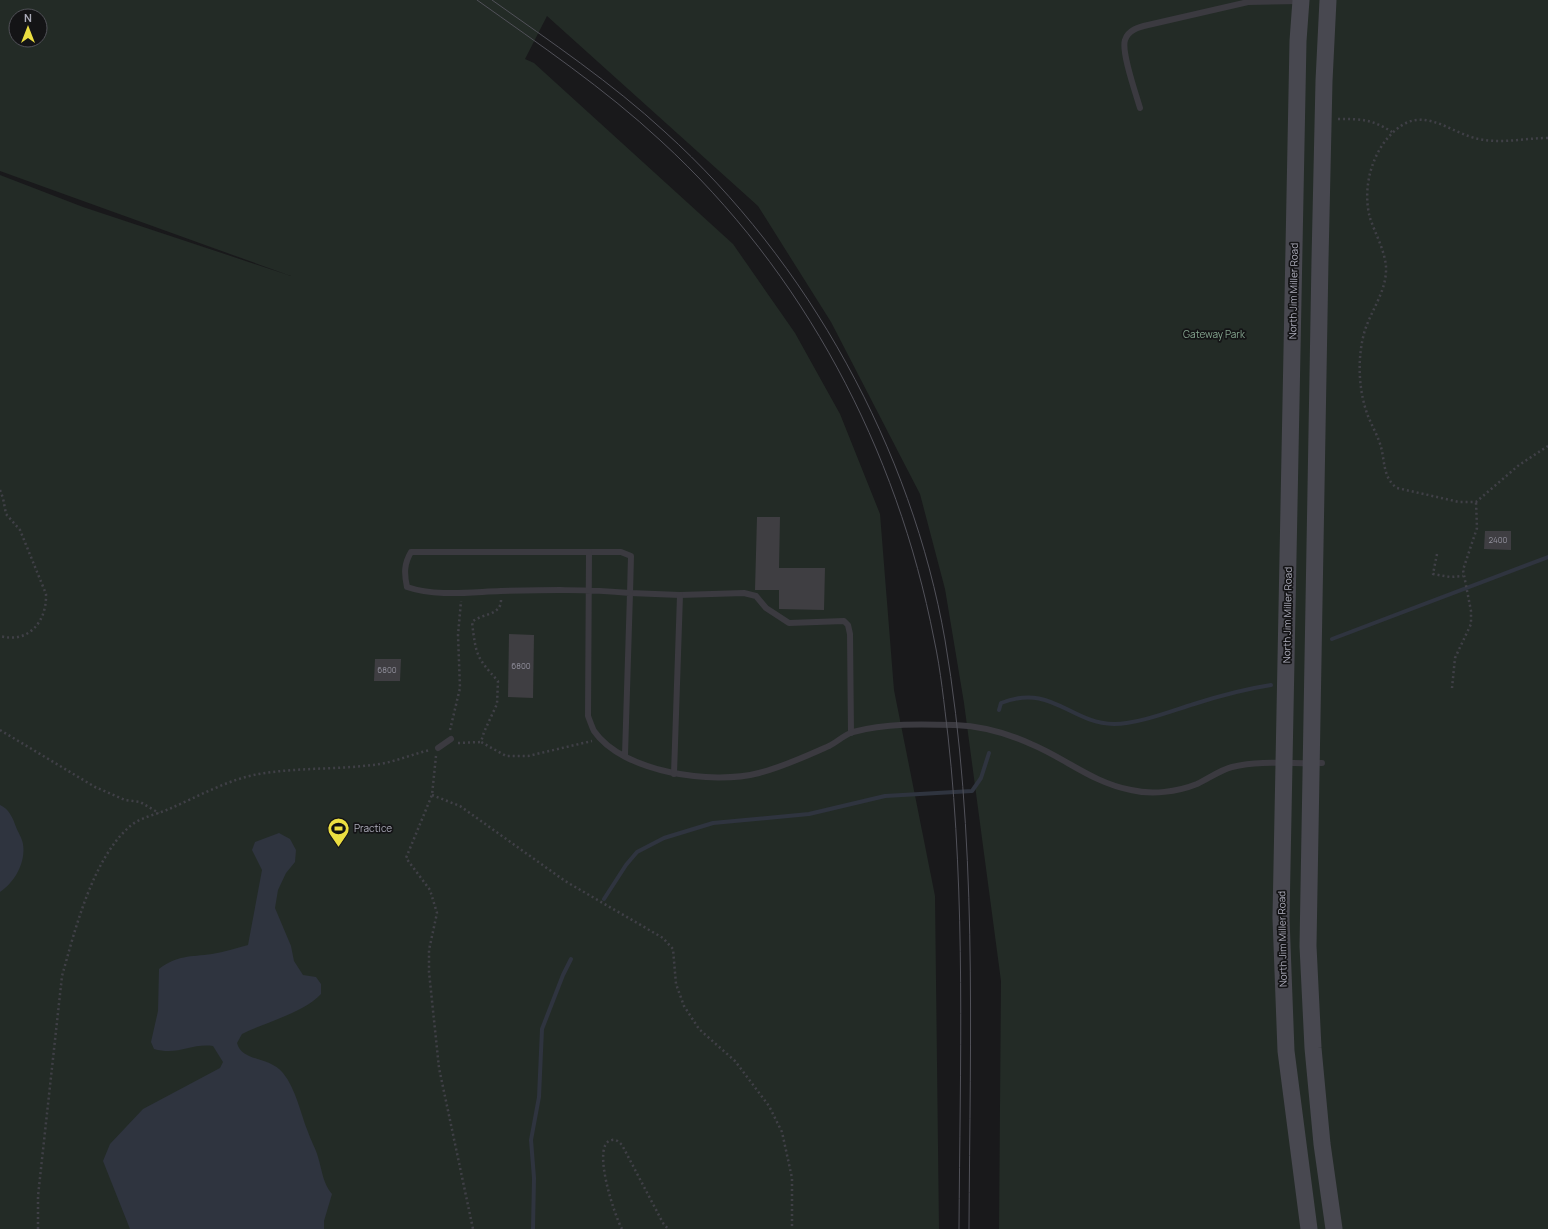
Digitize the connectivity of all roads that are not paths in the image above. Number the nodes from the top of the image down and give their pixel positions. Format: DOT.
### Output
graph roads {
  1 [pos="1301,0"];
  2 [pos="1328,0"];
  3 [pos="1140,108"];
  4 [pos="1293,259"];
  5 [pos="1320,260"];
  6 [pos="589,552"];
  7 [pos="589,589"];
  8 [pos="630,593"];
  9 [pos="680,595"];
  10 [pos="851,733"];
  11 [pos="451,739"];
  12 [pos="438,748"];
  13 [pos="624,755"];
  14 [pos="1284,763"];
  15 [pos="1317,763"];
  16 [pos="674,774"];
  17 [pos="1309,1229"];
  18 [pos="1334,1229"];
  1 -- 3 [label="lane"];
  1 -- 4 [label="main road, North Jim Miller Road"];
  2 -- 5 [label="main road"];
  4 -- 5 [label="main road"];
  4 -- 14 [label="main road, North Jim Miller Road"];
  5 -- 15 [label="main road"];
  6 -- 7 [label="lane"];
  6 -- 7 [label="lane"];
  6 -- 8 [label="lane"];
  7 -- 8 [label="lane"];
  7 -- 13 [label="lane"];
  8 -- 9 [label="lane"];
  8 -- 13 [label="lane"];
  9 -- 10 [label="lane"];
  9 -- 16 [label="lane"];
  10 -- 14 [label="lane"];
  10 -- 16 [label="lane"];
  11 -- 12 [label="lane"];
  13 -- 16 [label="lane"];
  14 -- 15 [label="lane"];
  14 -- 17 [label="main road, North Jim Miller Road"];
  15 -- 18 [label="main road"];
}
